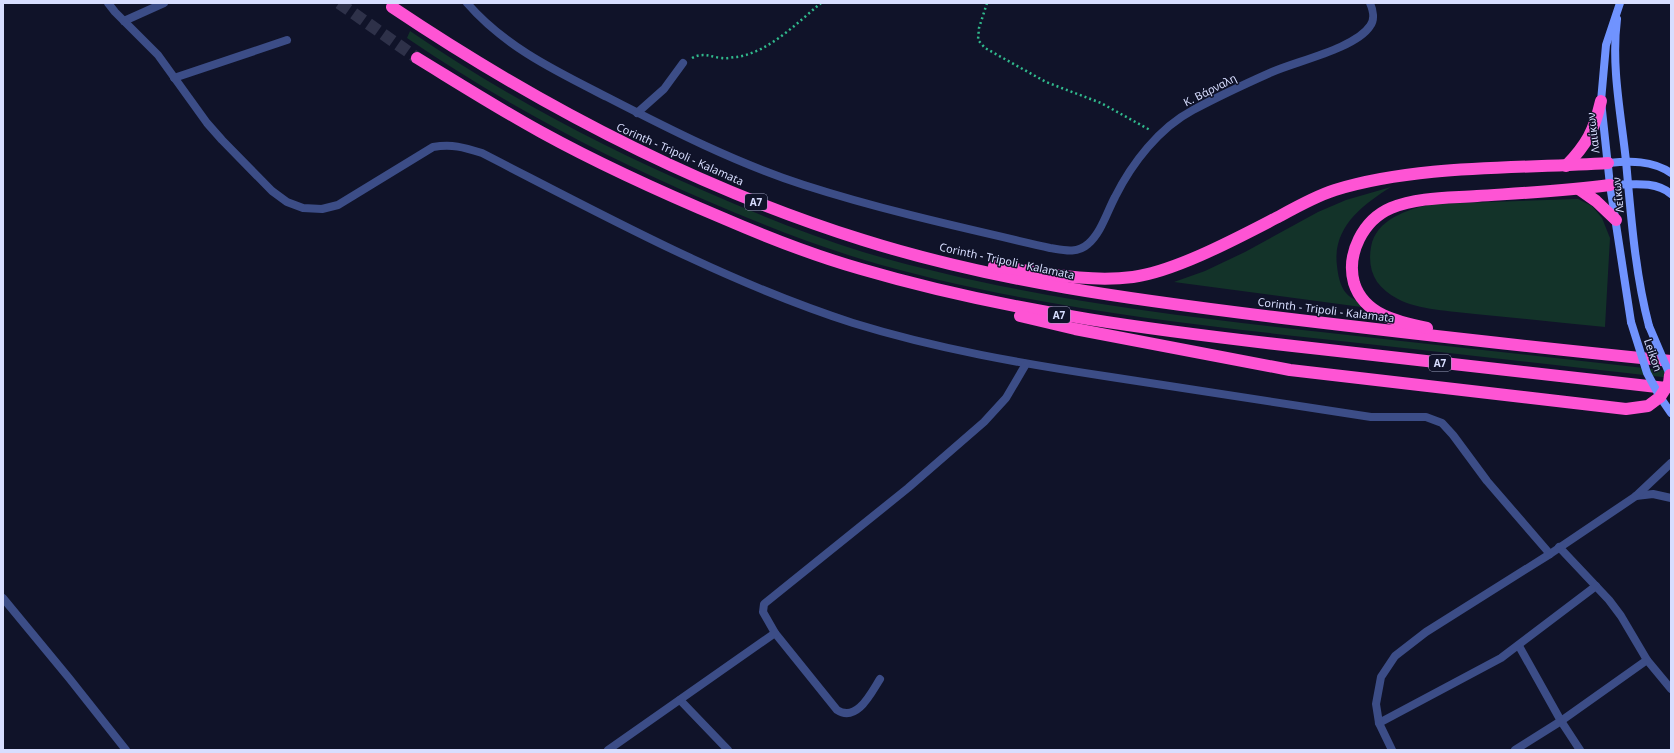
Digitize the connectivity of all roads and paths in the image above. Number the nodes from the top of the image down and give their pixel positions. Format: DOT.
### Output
graph roads {
  1 [pos="108,3"];
  2 [pos="164,3"];
  3 [pos="467,3"];
  4 [pos="821,3"];
  5 [pos="987,3"];
  6 [pos="1370,3"];
  7 [pos="392,6"];
  8 [pos="1619,6"];
  9 [pos="124,21"];
  10 [pos="287,40"];
  11 [pos="418,58"];
  12 [pos="683,63"];
  13 [pos="174,78"];
  14 [pos="1601,101"];
  15 [pos="637,113"];
  16 [pos="1159,135"];
  17 [pos="1626,162"];
  18 [pos="1608,163"];
  19 [pos="1566,166"];
  20 [pos="1671,173"];
  21 [pos="1610,185"];
  22 [pos="1627,185"];
  23 [pos="1579,189"];
  24 [pos="1671,194"];
  25 [pos="1616,220"];
  26 [pos="917,256"];
  27 [pos="912,283"];
  28 [pos="1631,322"];
  29 [pos="1502,344"];
  30 [pos="1671,361"];
  31 [pos="1026,364"];
  32 [pos="1670,376"];
  33 [pos="1671,388"];
  34 [pos="1660,397"];
  35 [pos="1671,413"];
  36 [pos="1671,463"];
  37 [pos="1636,496"];
  38 [pos="1671,498"];
  39 [pos="1559,548"];
  40 [pos="1550,554"];
  41 [pos="1596,586"];
  42 [pos="3,598"];
  43 [pos="775,633"];
  44 [pos="1519,646"];
  45 [pos="1647,660"];
  46 [pos="880,680"];
  47 [pos="1671,689"];
  48 [pos="680,700"];
  49 [pos="1561,721"];
  50 [pos="1379,723"];
  51 [pos="126,750"];
  52 [pos="608,750"];
  53 [pos="728,750"];
  54 [pos="1392,750"];
  55 [pos="1514,750"];
  56 [pos="1580,750"];
  1 -- 9 [label="street"];
  2 -- 9 [label="street"];
  3 -- 15 [label="street"];
  4 -- 12 [label="path"];
  5 -- 16 [label="path"];
  6 -- 16 [label="street, Κ. Βάρναλη"];
  7 -- 26 [label="highway, Corinth - Tripoli - Kalamata / Α7"];
  8 -- 14 [label="street, Λεΐκων"];
  8 -- 17 [label="street, Λεΐκων"];
  9 -- 13 [label="street"];
  10 -- 13 [label="street"];
  11 -- 27 [label="highway, Α7"];
  12 -- 15 [label="street"];
  13 -- 31 [label="street"];
  14 -- 18 [label="street, Λαιίκων"];
  14 -- 19 [label="highway"];
  15 -- 16 [label="street, Κ. Βάρναλη"];
  17 -- 18 [label="street"];
  17 -- 20 [label="street"];
  17 -- 22 [label="street, Λεΐκων"];
  18 -- 19 [label="highway"];
  18 -- 21 [label="street, Λεΐκων"];
  19 -- 26 [label="highway"];
  21 -- 22 [label="street"];
  21 -- 23 [label="highway"];
  21 -- 25 [label="street, Λεΐκων"];
  22 -- 24 [label="street"];
  22 -- 32 [label="street, Λεΐκων, bridge"];
  23 -- 25 [label="highway"];
  23 -- 29 [label="highway"];
  25 -- 28 [label="street, Λεΐκων"];
  26 -- 29 [label="highway, Corinth - Tripoli - Kalamata / Α7"];
  27 -- 33 [label="highway, Α7"];
  27 -- 34 [label="highway"];
  28 -- 34 [label="street, Leikon, bridge"];
  29 -- 30 [label="highway, Corinth - Tripoli - Kalamata / Α7"];
  31 -- 40 [label="street"];
  31 -- 43 [label="street"];
  32 -- 34 [label="highway, bridge"];
  34 -- 35 [label="street, Leikon"];
  36 -- 37 [label="street"];
  37 -- 38 [label="street"];
  37 -- 39 [label="street"];
  39 -- 40 [label="street"];
  39 -- 41 [label="street"];
  40 -- 50 [label="street"];
  41 -- 44 [label="street"];
  41 -- 45 [label="street"];
  42 -- 51 [label="street"];
  43 -- 46 [label="street"];
  43 -- 48 [label="street"];
  44 -- 49 [label="street"];
  44 -- 50 [label="street"];
  45 -- 47 [label="street"];
  45 -- 49 [label="street"];
  48 -- 52 [label="street"];
  48 -- 53 [label="street"];
  49 -- 55 [label="street"];
  49 -- 56 [label="street"];
  50 -- 54 [label="street"];
}
